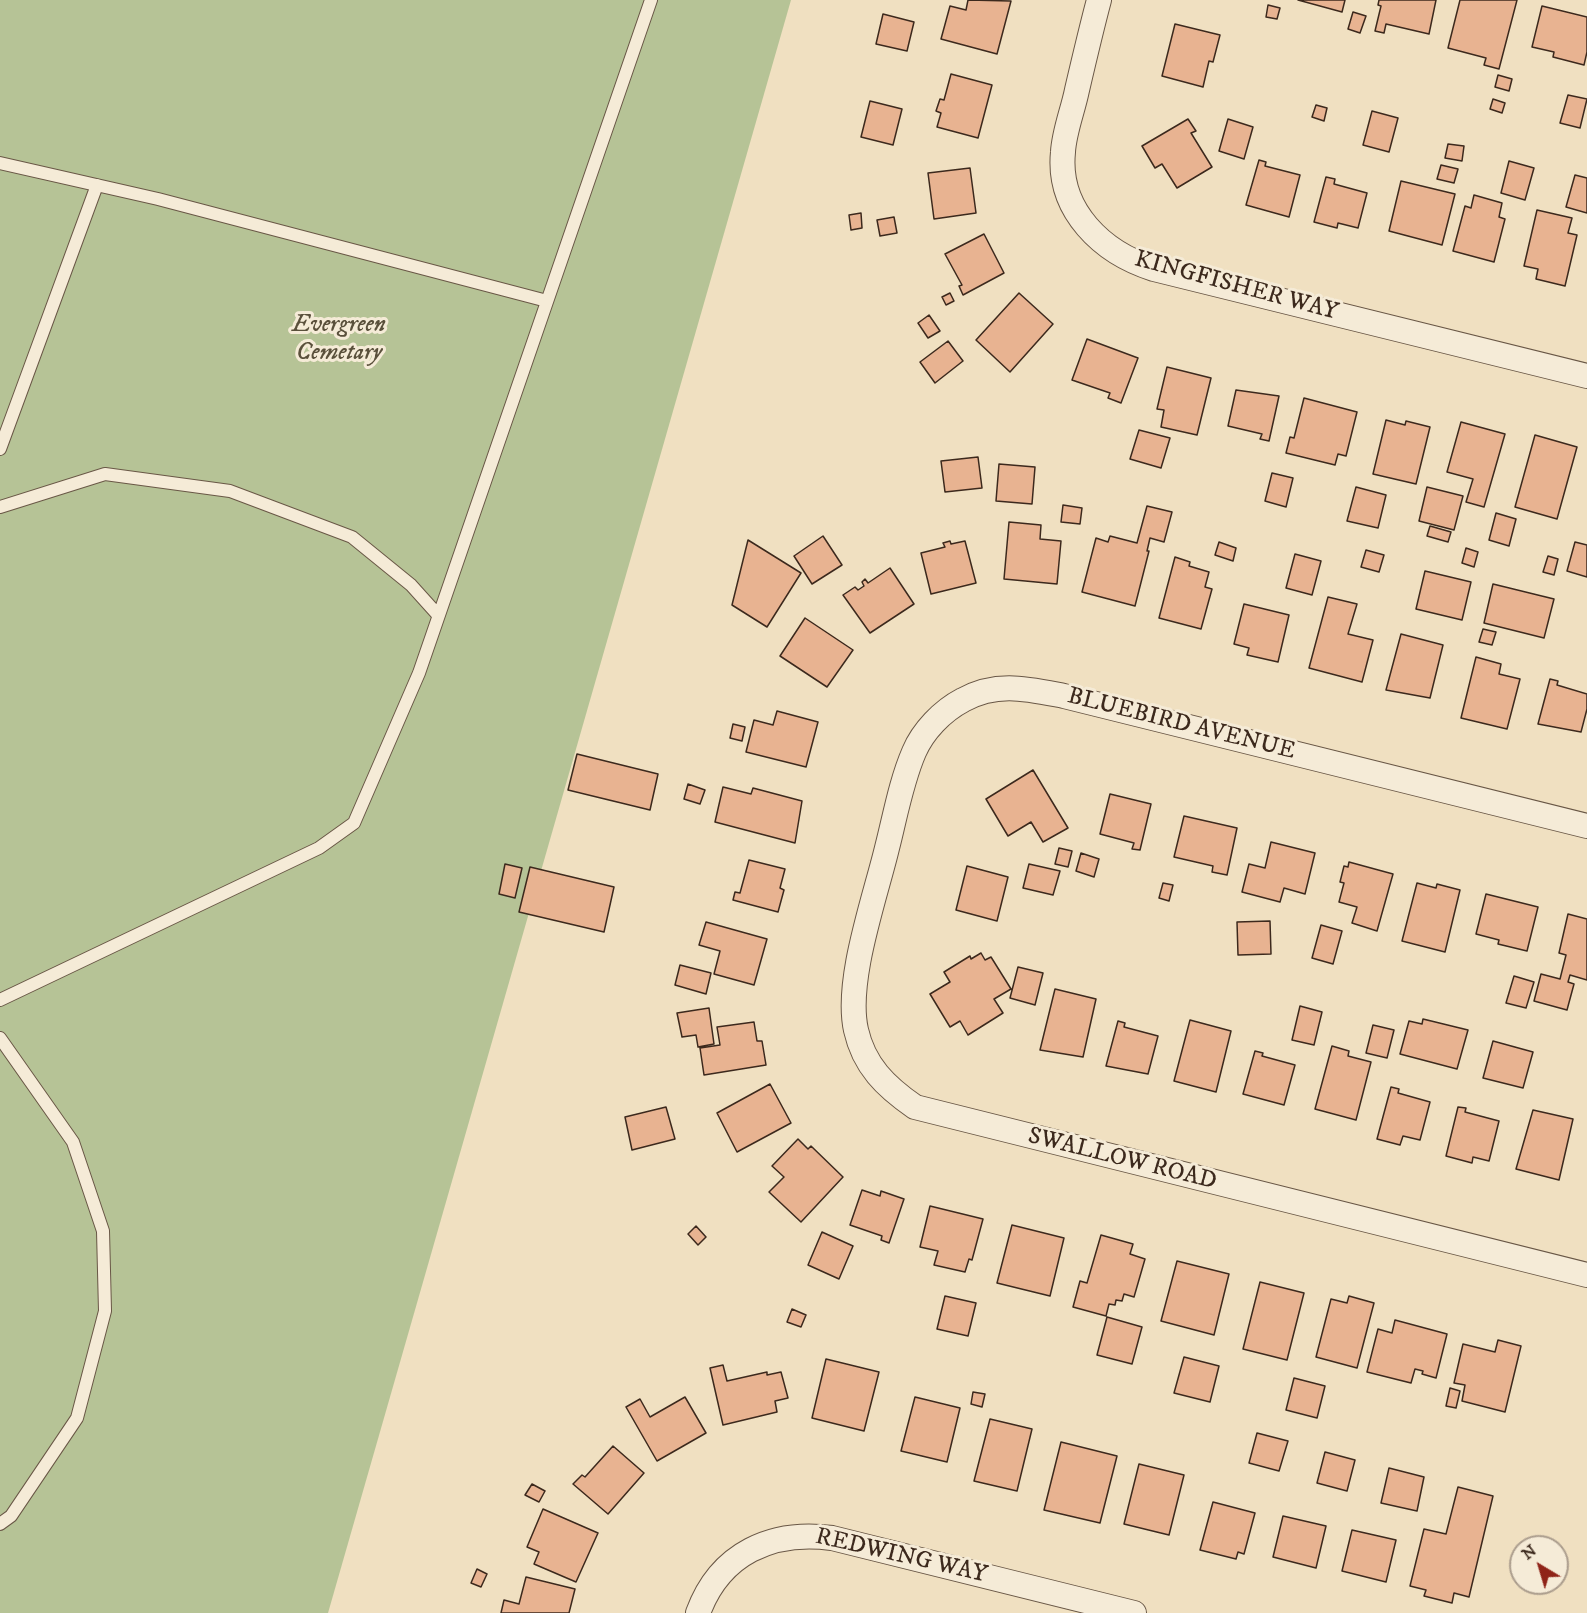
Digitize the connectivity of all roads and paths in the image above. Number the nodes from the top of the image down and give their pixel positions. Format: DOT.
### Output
graph roads {
  1 [pos="651,0"];
  2 [pos="1098,2"];
  3 [pos="0,163"];
  4 [pos="98,185"];
  5 [pos="547,301"];
  6 [pos="1587,376"];
  7 [pos="0,449"];
  8 [pos="0,507"];
  9 [pos="438,615"];
  10 [pos="1587,826"];
  11 [pos="882,868"];
  12 [pos="0,1000"];
  13 [pos="0,1038"];
  14 [pos="1587,1275"];
  15 [pos="0,1524"];
  16 [pos="698,1613"];
  17 [pos="1134,1613"];
  1 -- 5 [label="lane"];
  2 -- 6 [label="street, KINGFISHER WAY"];
  3 -- 4 [label="lane"];
  4 -- 5 [label="lane"];
  4 -- 7 [label="lane"];
  5 -- 9 [label="lane"];
  8 -- 9 [label="lane"];
  9 -- 12 [label="lane"];
  10 -- 11 [label="street, BLUEBIRD AVENUE"];
  11 -- 14 [label="street, SWALLOW ROAD"];
  13 -- 15 [label="lane"];
  16 -- 17 [label="street, REDWING WAY"];
}
